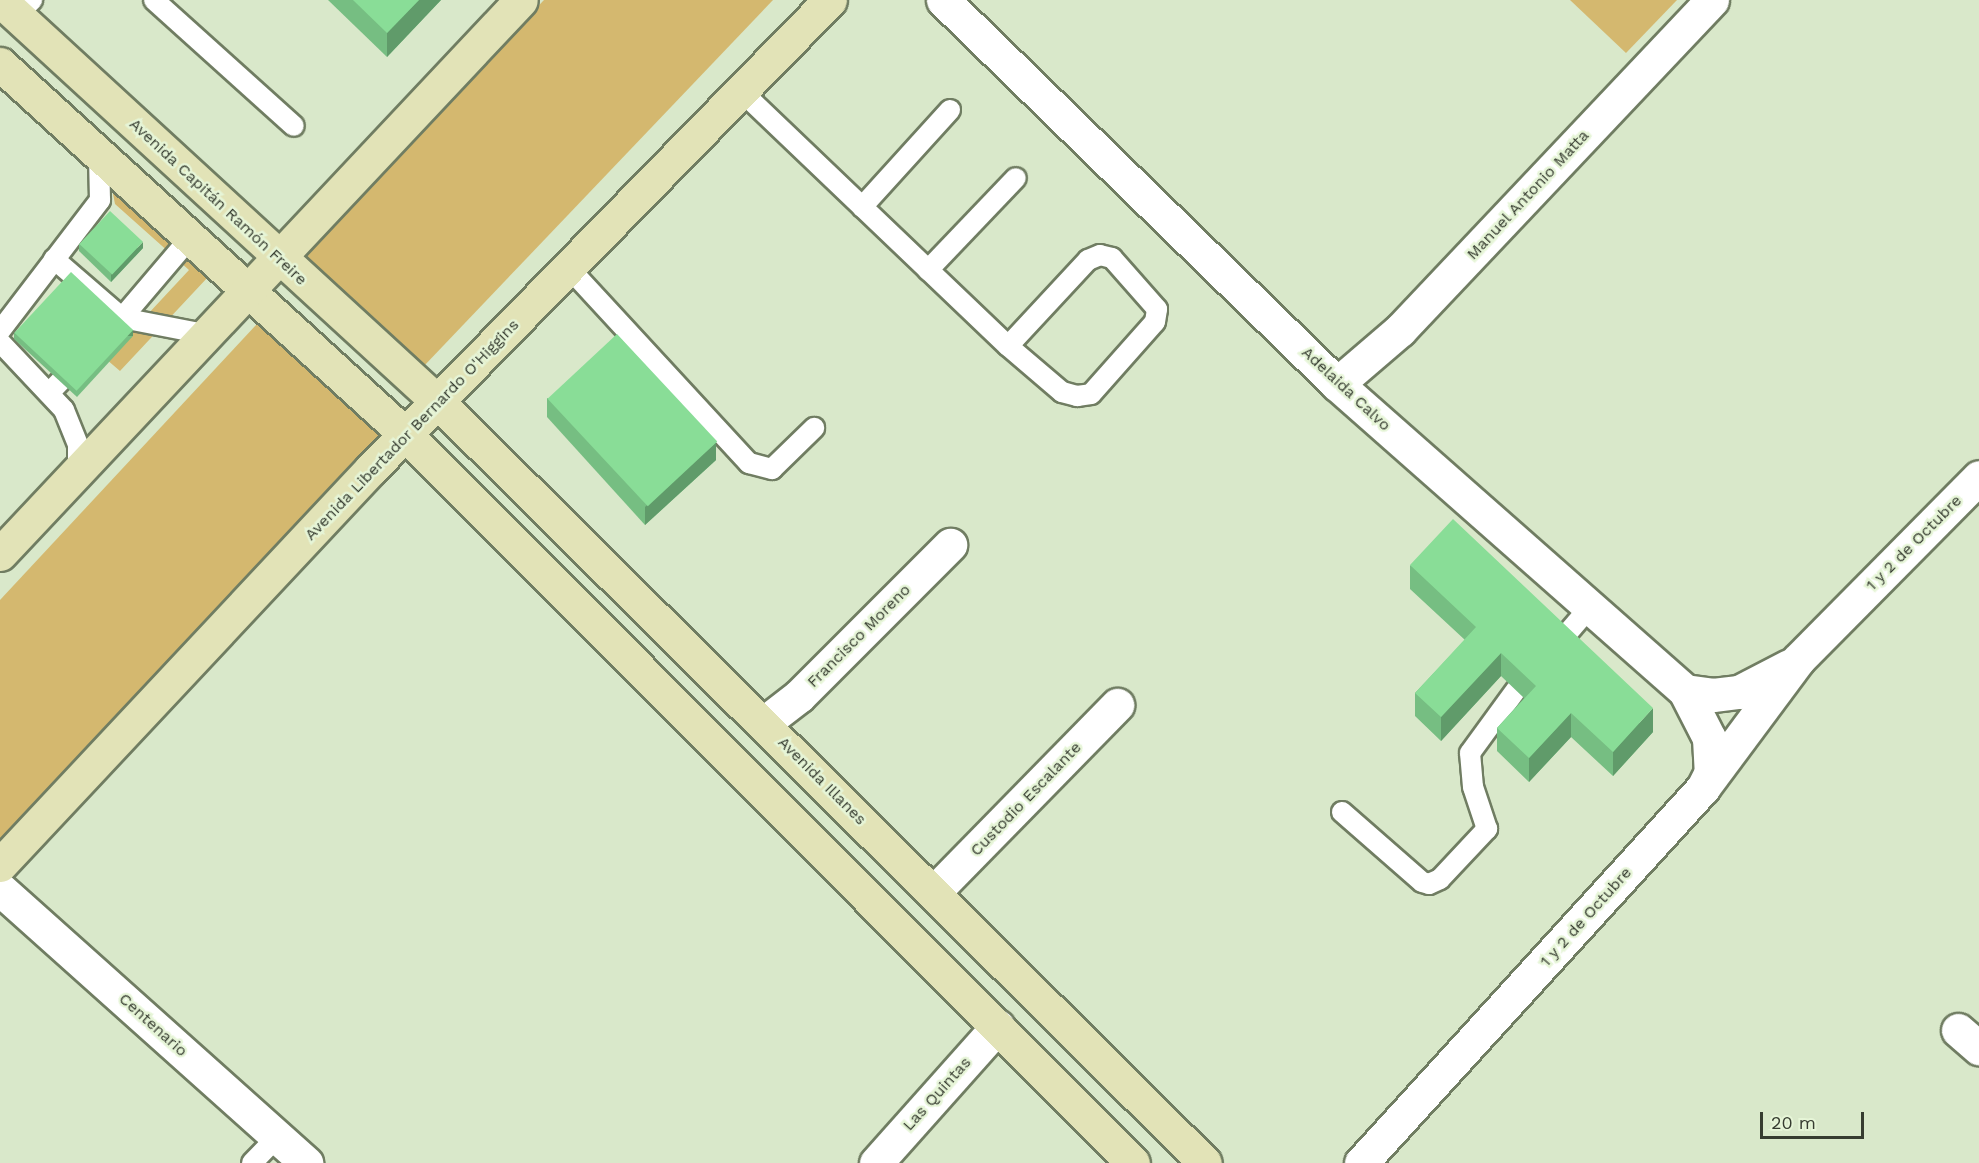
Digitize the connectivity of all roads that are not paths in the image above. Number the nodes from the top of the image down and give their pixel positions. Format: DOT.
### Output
graph roads {
  1 [pos="154,0"];
  2 [pos="521,0"];
  3 [pos="830,0"];
  4 [pos="943,0"];
  5 [pos="1712,0"];
  6 [pos="16,5"];
  7 [pos="0,64"];
  8 [pos="740,90"];
  9 [pos="950,110"];
  10 [pos="294,126"];
  11 [pos="99,156"];
  12 [pos="1016,178"];
  13 [pos="862,207"];
  14 [pos="190,238"];
  15 [pos="276,257"];
  16 [pos="54,259"];
  17 [pos="568,267"];
  18 [pos="928,270"];
  19 [pos="246,290"];
  20 [pos="122,318"];
  21 [pos="0,331"];
  22 [pos="204,334"];
  23 [pos="0,342"];
  24 [pos="1008,346"];
  25 [pos="1337,384"];
  26 [pos="50,392"];
  27 [pos="438,402"];
  28 [pos="814,428"];
  29 [pos="405,434"];
  30 [pos="78,470"];
  31 [pos="1979,477"];
  32 [pos="950,545"];
  33 [pos="0,554"];
  34 [pos="1590,606"];
  35 [pos="1559,643"];
  36 [pos="1798,660"];
  37 [pos="1516,690"];
  38 [pos="1685,690"];
  39 [pos="1117,705"];
  40 [pos="764,723"];
  41 [pos="1703,788"];
  42 [pos="1342,812"];
  43 [pos="0,865"];
  44 [pos="0,889"];
  45 [pos="934,892"];
  46 [pos="998,1026"];
  47 [pos="277,1137"];
  48 [pos="252,1163"];
  49 [pos="306,1163"];
  50 [pos="876,1163"];
  51 [pos="1133,1163"];
  52 [pos="1205,1163"];
  53 [pos="1361,1163"];
  1 -- 10 [label="lane"];
  2 -- 15 [label="main road"];
  3 -- 8 [label="main road, Avenida Libertador Bernardo O'Higgins"];
  4 -- 25 [label="street, Adelaida Calvo"];
  5 -- 25 [label="street, Manuel Antonio Matta"];
  6 -- 15 [label="main road, Avenida Capitán Ramón Freire"];
  7 -- 11 [label="main road"];
  8 -- 13 [label="lane"];
  8 -- 17 [label="main road, Avenida Libertador Bernardo O'Higgins"];
  9 -- 13 [label="lane"];
  11 -- 14 [label="main road"];
  11 -- 16 [label="lane"];
  12 -- 18 [label="lane"];
  13 -- 18 [label="lane"];
  14 -- 19 [label="main road"];
  14 -- 20 [label="lane"];
  15 -- 19 [label="main road"];
  15 -- 27 [label="main road, Avenida Capitán Ramón Freire"];
  16 -- 20 [label="lane"];
  16 -- 21 [label="lane"];
  17 -- 27 [label="main road, Avenida Libertador Bernardo O'Higgins"];
  17 -- 28 [label="lane"];
  18 -- 24 [label="lane"];
  19 -- 22 [label="main road"];
  19 -- 29 [label="main road"];
  20 -- 22 [label="lane"];
  20 -- 26 [label="lane"];
  22 -- 30 [label="main road"];
  23 -- 26 [label="lane"];
  24 -- 24 [label="lane"];
  25 -- 34 [label="street, Adelaida Calvo"];
  26 -- 30 [label="lane"];
  27 -- 29 [label="main road, Avenida Libertador Bernardo O'Higgins"];
  27 -- 40 [label="main road, Avenida Illanes"];
  29 -- 43 [label="main road, Avenida Libertador Bernardo O'Higgins"];
  29 -- 46 [label="main road"];
  30 -- 33 [label="main road"];
  31 -- 36 [label="street, 1 y 2 de Octubre"];
  32 -- 40 [label="street, Francisco Moreno"];
  34 -- 35 [label="lane"];
  34 -- 38 [label="street, Adelaida Calvo"];
  36 -- 38 [label="street, 1 y 2 de Octubre"];
  36 -- 41 [label="street, 1 y 2 de Octubre"];
  37 -- 42 [label="lane"];
  38 -- 41 [label="street, Adelaida Calvo"];
  39 -- 45 [label="street, Custodio Escalante"];
  40 -- 45 [label="main road, Avenida Illanes"];
  41 -- 53 [label="street, 1 y 2 de Octubre"];
  44 -- 47 [label="street, Centenario"];
  45 -- 52 [label="main road, Avenida Illanes"];
  46 -- 50 [label="street, Las Quintas"];
  46 -- 51 [label="main road"];
  47 -- 48 [label="lane"];
  47 -- 49 [label="street, Centenario"];
}
